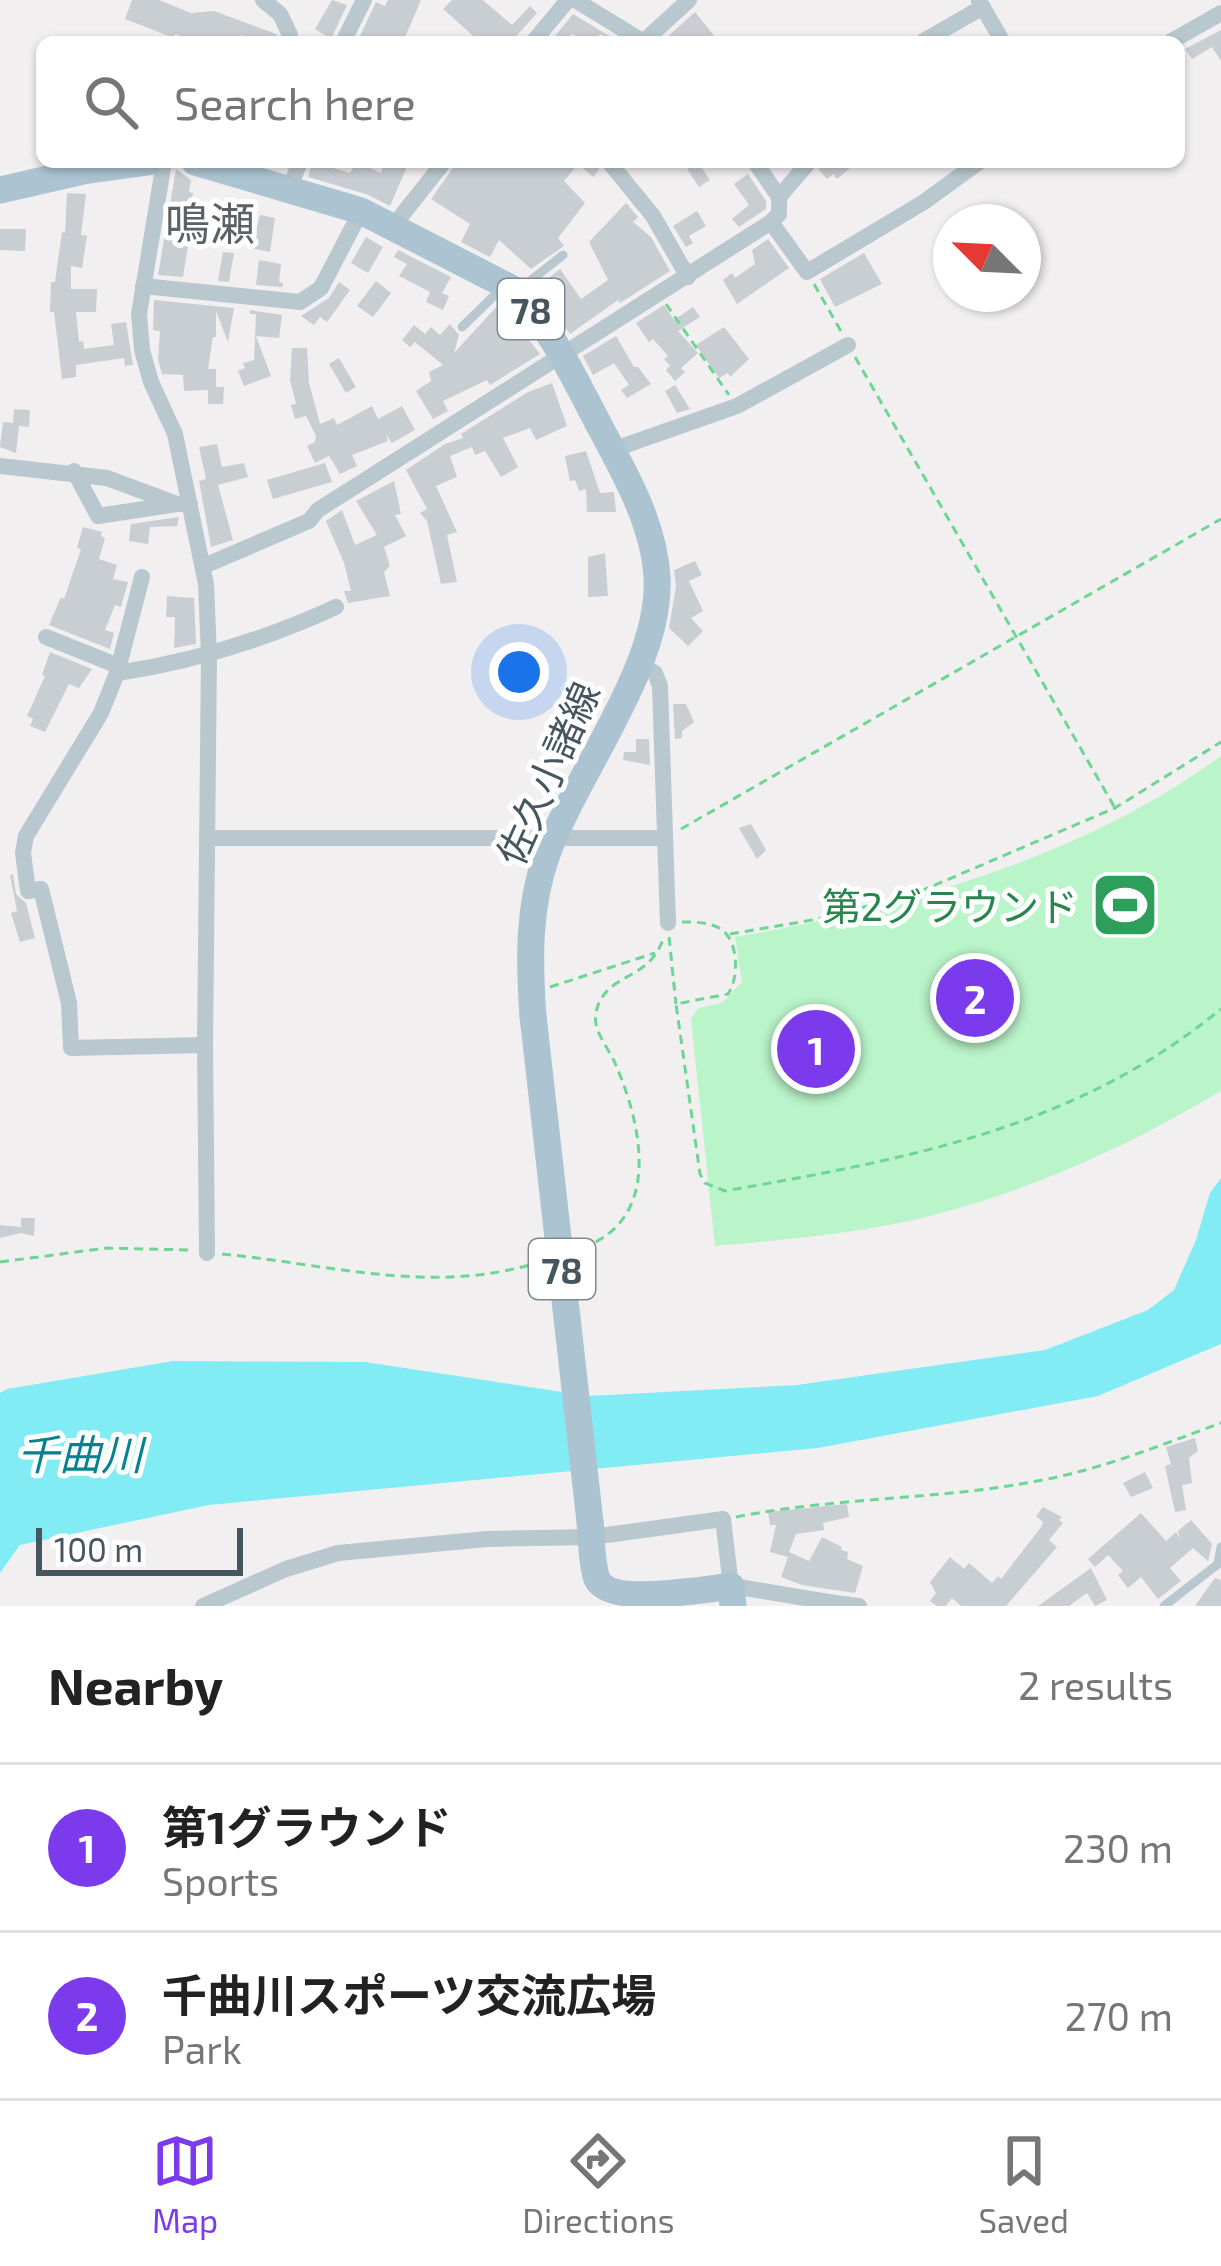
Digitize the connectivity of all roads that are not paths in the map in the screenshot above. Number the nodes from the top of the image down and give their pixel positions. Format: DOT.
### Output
graph roads {
  1 [pos="263,0"];
  2 [pos="364,0"];
  3 [pos="689,0"];
  4 [pos="563,2"];
  5 [pos="981,4"];
  6 [pos="1221,13"];
  7 [pos="292,36"];
  8 [pos="346,36"];
  9 [pos="538,36"];
  10 [pos="631,36"];
  11 [pos="650,36"];
  12 [pos="931,36"];
  13 [pos="1000,36"];
  14 [pos="1181,36"];
  15 [pos="105,168"];
  16 [pos="163,168"];
  17 [pos="244,168"];
  18 [pos="439,168"];
  19 [pos="614,168"];
  20 [pos="759,168"];
  21 [pos="804,168"];
  22 [pos="971,168"];
  23 [pos="295,175"];
  24 [pos="0,190"];
  25 [pos="779,197"];
  26 [pos="361,211"];
  27 [pos="771,222"];
  28 [pos="394,225"];
  29 [pos="563,255"];
  30 [pos="688,277"];
  31 [pos="143,286"];
  32 [pos="511,288"];
  33 [pos="463,327"];
  34 [pos="848,345"];
  35 [pos="563,358"];
  36 [pos="612,450"];
  37 [pos="0,466"];
  38 [pos="74,472"];
  39 [pos="183,504"];
  40 [pos="204,566"];
  41 [pos="142,577"];
  42 [pos="336,608"];
  43 [pos="46,638"];
  44 [pos="209,655"];
  45 [pos="639,664"];
  46 [pos="116,669"];
  47 [pos="207,838"];
  48 [pos="663,838"];
  49 [pos="554,839"];
  50 [pos="668,923"];
  51 [pos="205,1045"];
  52 [pos="207,1253"];
  53 [pos="591,1530"];
  54 [pos="1221,1547"];
  55 [pos="732,1596"];
  56 [pos="203,1606"];
  57 [pos="859,1606"];
  58 [pos="1164,1606"];
  1 -- 7 [label="street"];
  2 -- 8 [label="street"];
  3 -- 11 [label="street"];
  4 -- 9 [label="street"];
  4 -- 10 [label="street"];
  5 -- 12 [label="street"];
  5 -- 13 [label="street"];
  6 -- 14 [label="street"];
  15 -- 24 [label="main road"];
  16 -- 31 [label="street"];
  17 -- 23 [label="main road, 佐久小諸線 / 78"];
  18 -- 28 [label="street"];
  19 -- 30 [label="street"];
  20 -- 25 [label="street"];
  21 -- 25 [label="street"];
  22 -- 27 [label="street"];
  23 -- 26 [label="main road, 佐久小諸線 / 78"];
  25 -- 27 [label="street"];
  26 -- 28 [label="main road, 佐久小諸線 / 78"];
  26 -- 31 [label="street"];
  27 -- 30 [label="street"];
  28 -- 32 [label="main road, 佐久小諸線 / 78"];
  29 -- 32 [label="lane"];
  30 -- 35 [label="street"];
  31 -- 39 [label="street"];
  32 -- 33 [label="lane"];
  32 -- 35 [label="main road, 佐久小諸線 / 78"];
  34 -- 36 [label="street"];
  35 -- 36 [label="main road, 佐久小諸線 / 78"];
  35 -- 40 [label="street"];
  36 -- 45 [label="main road, 佐久小諸線 / 78"];
  37 -- 38 [label="street"];
  38 -- 39 [label="street"];
  38 -- 39 [label="street"];
  39 -- 40 [label="street"];
  40 -- 44 [label="street"];
  41 -- 46 [label="street"];
  42 -- 44 [label="street"];
  43 -- 46 [label="street"];
  44 -- 46 [label="street"];
  44 -- 47 [label="street"];
  45 -- 48 [label="street"];
  45 -- 49 [label="main road, 佐久小諸線 / 78"];
  46 -- 51 [label="street"];
  47 -- 49 [label="street"];
  47 -- 51 [label="street"];
  48 -- 49 [label="street"];
  48 -- 50 [label="street"];
  49 -- 53 [label="main road, 佐久小諸線 / 78, bridge"];
  51 -- 52 [label="street"];
  53 -- 55 [label="main road, 佐久小諸線 / 78"];
  53 -- 55 [label="street"];
  53 -- 56 [label="street"];
  54 -- 58 [label="lane"];
  55 -- 57 [label="street"];
}
